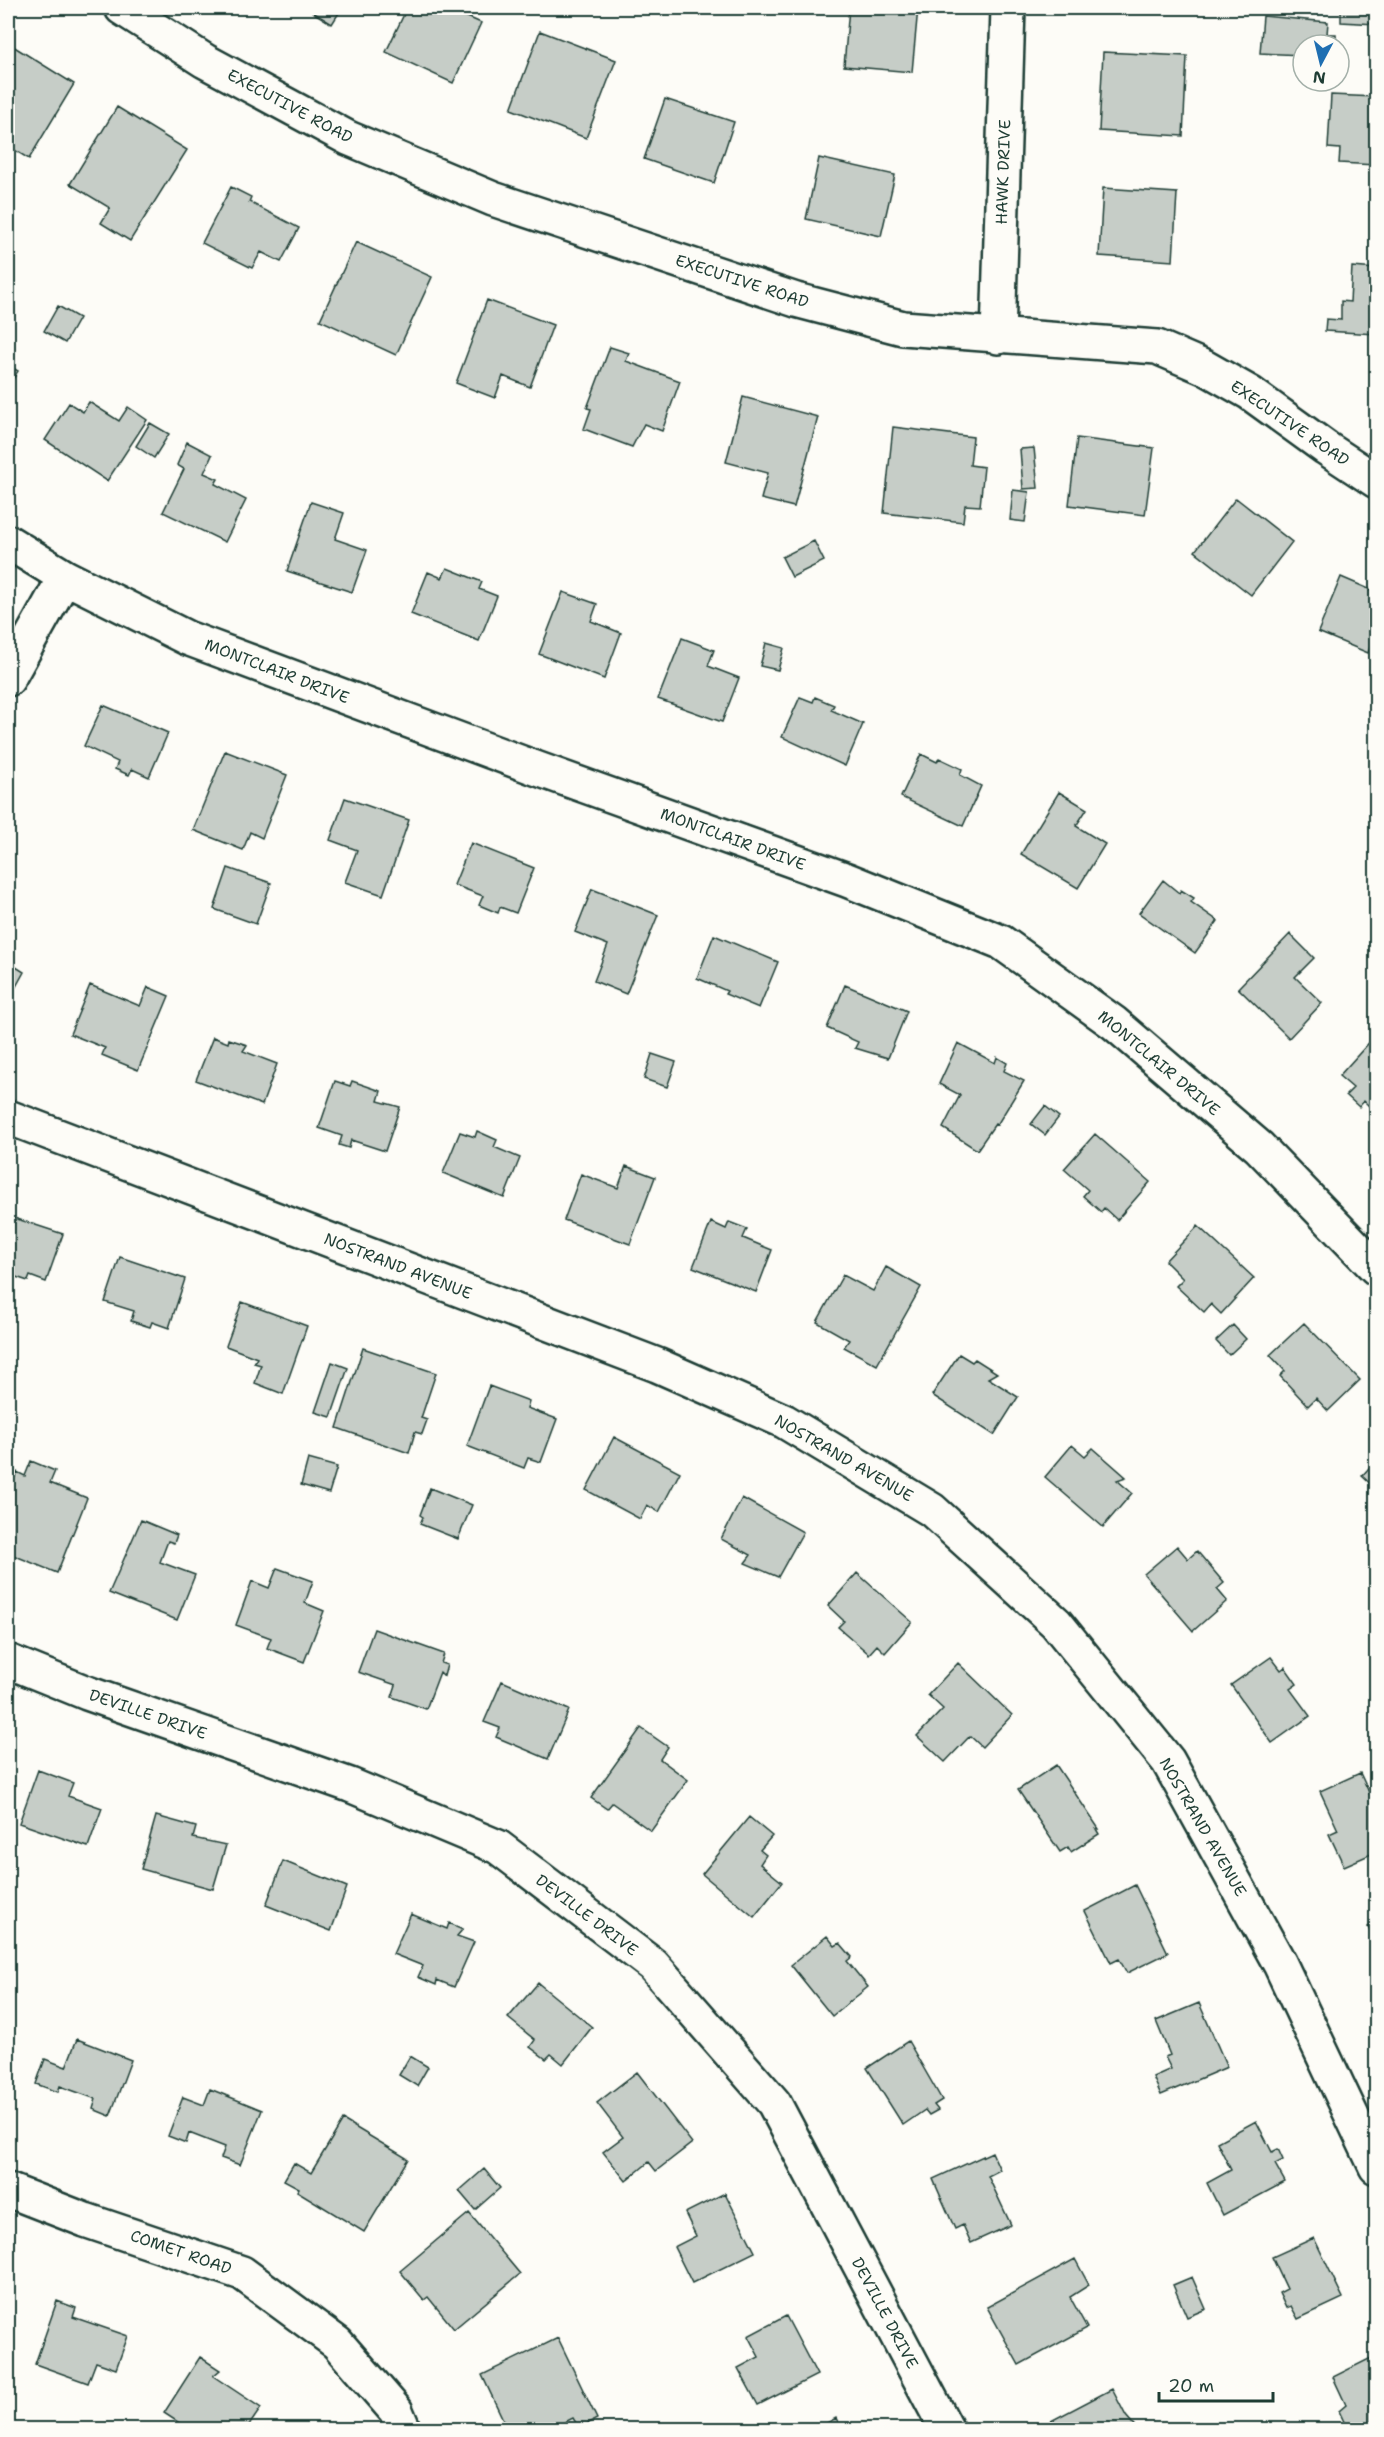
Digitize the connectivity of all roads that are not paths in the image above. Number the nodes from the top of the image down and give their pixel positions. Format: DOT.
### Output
graph roads {
  1 [pos="122,8"];
  2 [pos="1008,8"];
  3 [pos="998,337"];
  4 [pos="1377,480"];
  5 [pos="8,542"];
  6 [pos="65,577"];
  7 [pos="8,679"];
  8 [pos="8,1117"];
  9 [pos="1377,1268"];
  10 [pos="8,1661"];
  11 [pos="1377,2167"];
  12 [pos="8,2190"];
  13 [pos="404,2430"];
  14 [pos="946,2430"];
  1 -- 3 [label="street, EXECUTIVE ROAD"];
  2 -- 3 [label="street, HAWK DRIVE"];
  3 -- 4 [label="street, EXECUTIVE ROAD"];
  5 -- 6 [label="street, MONTCLAIR DRIVE"];
  6 -- 7 [label="street"];
  6 -- 9 [label="street, MONTCLAIR DRIVE"];
  8 -- 11 [label="street, NOSTRAND AVENUE"];
  10 -- 14 [label="street, DEVILLE DRIVE"];
  12 -- 13 [label="street, COMET ROAD"];
}
